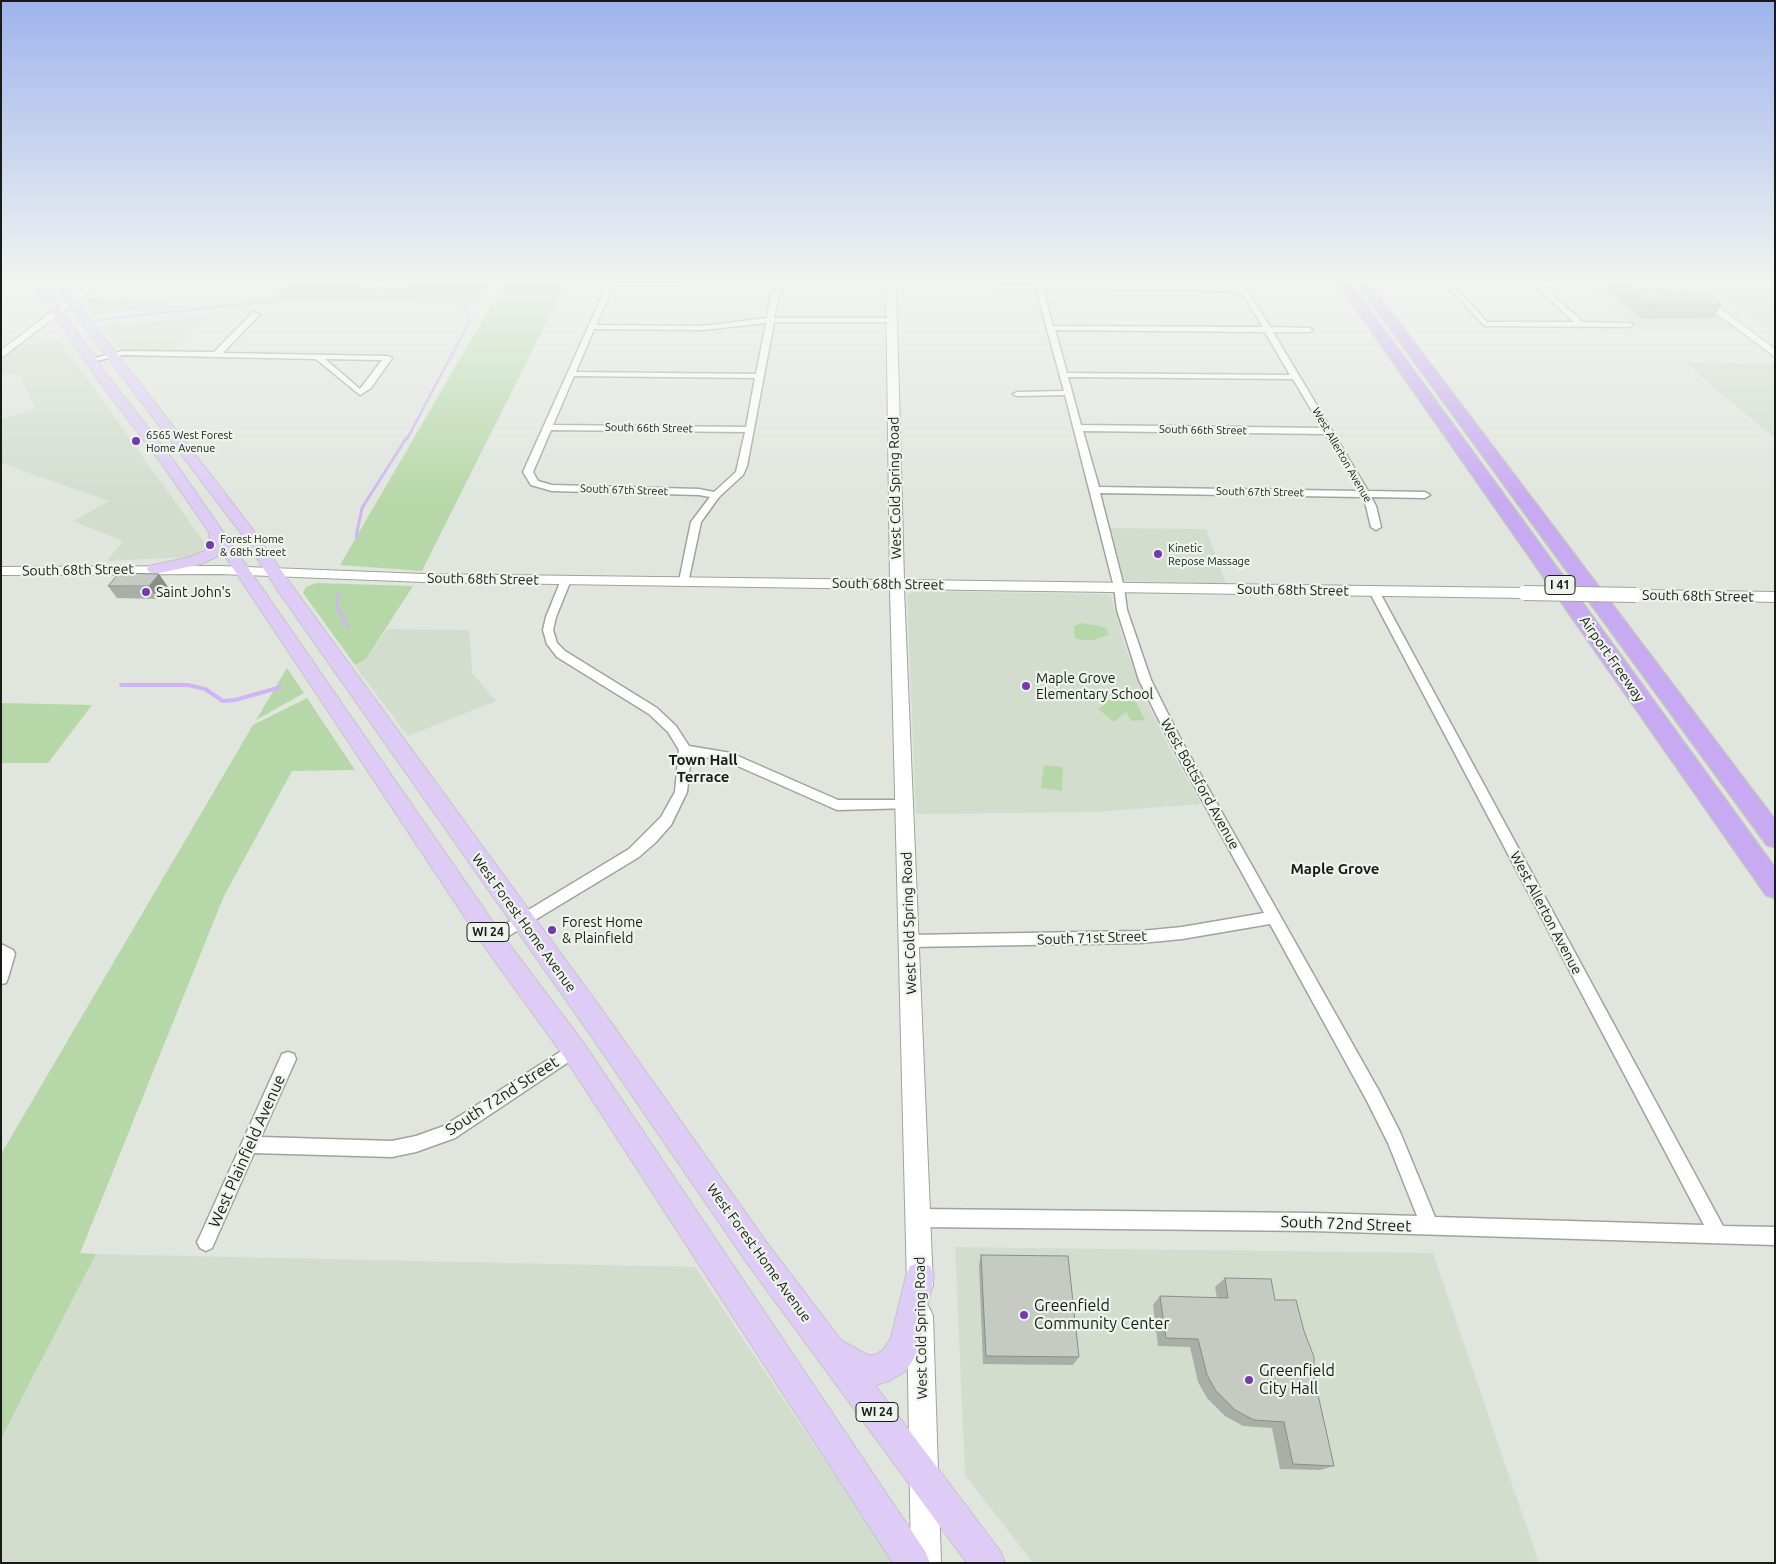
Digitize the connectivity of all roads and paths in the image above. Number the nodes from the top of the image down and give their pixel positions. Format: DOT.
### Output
graph roads {
  1 [pos="159,356"];
  2 [pos="266,356"];
  3 [pos="579,356"];
  4 [pos="763,356"];
  5 [pos="893,356"];
  6 [pos="1057,356"];
  7 [pos="1285,356"];
  8 [pos="1396,356"];
  9 [pos="1418,356"];
  10 [pos="101,357"];
  11 [pos="318,357"];
  12 [pos="571,374"];
  13 [pos="1063,375"];
  14 [pos="759,376"];
  15 [pos="1298,377"];
  16 [pos="1017,394"];
  17 [pos="1068,394"];
  18 [pos="547,427"];
  19 [pos="1078,428"];
  20 [pos="750,430"];
  21 [pos="1328,431"];
  22 [pos="1095,490"];
  23 [pos="1365,494"];
  24 [pos="716,495"];
  25 [pos="1425,495"];
  26 [pos="1376,527"];
  27 [pos="216,532"];
  28 [pos="155,569"];
  29 [pos="244,570"];
  30 [pos="1,571"];
  31 [pos="275,571"];
  32 [pos="566,580"];
  33 [pos="684,581"];
  34 [pos="897,584"];
  35 [pos="1119,587"];
  36 [pos="1374,591"];
  37 [pos="1775,597"];
  38 [pos="685,750"];
  39 [pos="906,805"];
  40 [pos="1775,838"];
  41 [pos="1775,888"];
  42 [pos="1273,918"];
  43 [pos="522,920"];
  44 [pos="492,938"];
  45 [pos="910,940"];
  46 [pos="4,952"];
  47 [pos="1,978"];
  48 [pos="574,1050"];
  49 [pos="288,1059"];
  50 [pos="251,1145"];
  51 [pos="918,1218"];
  52 [pos="1430,1227"];
  53 [pos="1718,1234"];
  54 [pos="1775,1236"];
  55 [pos="206,1242"];
  56 [pos="920,1276"];
  57 [pos="827,1347"];
  58 [pos="924,1478"];
  59 [pos="912,1563"];
  60 [pos="926,1563"];
  61 [pos="988,1563"];
  1 -- 10 [label="street"];
  2 -- 11 [label="street"];
  3 -- 12 [label="street"];
  4 -- 14 [label="street"];
  5 -- 34 [label="street, West Cold Spring Road"];
  6 -- 13 [label="street, West Bottsford Avenue"];
  7 -- 15 [label="street, West Allerton Avenue"];
  8 -- 41 [label="highway, Airport Freeway / I 41"];
  9 -- 40 [label="highway, Airport Freeway / I 41"];
  10 -- 27 [label="main road, West Forest Home Avenue / WI 24"];
  10 -- 31 [label="main road, West Forest Home Avenue / WI 24"];
  11 -- 11 [label="street"];
  12 -- 14 [label="street"];
  12 -- 18 [label="street"];
  13 -- 15 [label="street"];
  13 -- 17 [label="street, West Bottsford Avenue"];
  14 -- 20 [label="street"];
  15 -- 21 [label="street, West Allerton Avenue"];
  16 -- 17 [label="street"];
  17 -- 19 [label="street, West Bottsford Avenue"];
  18 -- 20 [label="street, South 66th Street"];
  18 -- 24 [label="street, South 67th Street"];
  19 -- 21 [label="street, South 66th Street"];
  19 -- 22 [label="street, West Bottsford Avenue"];
  20 -- 24 [label="street"];
  21 -- 23 [label="street, West Allerton Avenue"];
  22 -- 23 [label="street, South 67th Street"];
  22 -- 35 [label="street, West Bottsford Avenue"];
  23 -- 25 [label="street, South 67th Street"];
  23 -- 26 [label="street, West Allerton Avenue"];
  24 -- 33 [label="street"];
  27 -- 28 [label="main road"];
  27 -- 29 [label="main road, West Forest Home Avenue / WI 24"];
  28 -- 29 [label="street, South 68th Street"];
  28 -- 30 [label="street, South 68th Street"];
  29 -- 31 [label="street, South 68th Street"];
  29 -- 44 [label="main road, West Forest Home Avenue / WI 24"];
  31 -- 32 [label="street, South 68th Street"];
  31 -- 43 [label="main road, West Forest Home Avenue / WI 24"];
  32 -- 33 [label="street, South 68th Street"];
  32 -- 38 [label="street"];
  33 -- 34 [label="street, South 68th Street"];
  34 -- 35 [label="street, South 68th Street"];
  34 -- 39 [label="street, West Cold Spring Road"];
  35 -- 36 [label="street, South 68th Street"];
  35 -- 42 [label="street, West Bottsford Avenue"];
  36 -- 37 [label="street, South 68th Street, bridge"];
  36 -- 53 [label="street, West Allerton Avenue"];
  38 -- 39 [label="street"];
  38 -- 43 [label="street"];
  39 -- 45 [label="street, West Cold Spring Road"];
  42 -- 45 [label="street, South 71st Street"];
  42 -- 52 [label="street, West Bottsford Avenue"];
  43 -- 44 [label="street"];
  43 -- 57 [label="main road, West Forest Home Avenue / WI 24"];
  44 -- 48 [label="main road, West Forest Home Avenue / WI 24"];
  45 -- 51 [label="street, West Cold Spring Road"];
  46 -- 47 [label="street"];
  48 -- 50 [label="street, South 72nd Street"];
  48 -- 59 [label="main road, West Forest Home Avenue / WI 24"];
  49 -- 50 [label="street, West Plainfield Avenue"];
  50 -- 55 [label="street, West Plainfield Avenue"];
  51 -- 52 [label="street, South 72nd Street"];
  51 -- 56 [label="street, West Cold Spring Road"];
  52 -- 53 [label="street, South 72nd Street"];
  53 -- 54 [label="street, South 72nd Street"];
  56 -- 57 [label="main road"];
  56 -- 58 [label="street, West Cold Spring Road"];
  57 -- 58 [label="main road, West Forest Home Avenue / WI 24"];
  58 -- 60 [label="street, West Cold Spring Road"];
  58 -- 61 [label="main road, West Forest Home Avenue / WI 24"];
}
